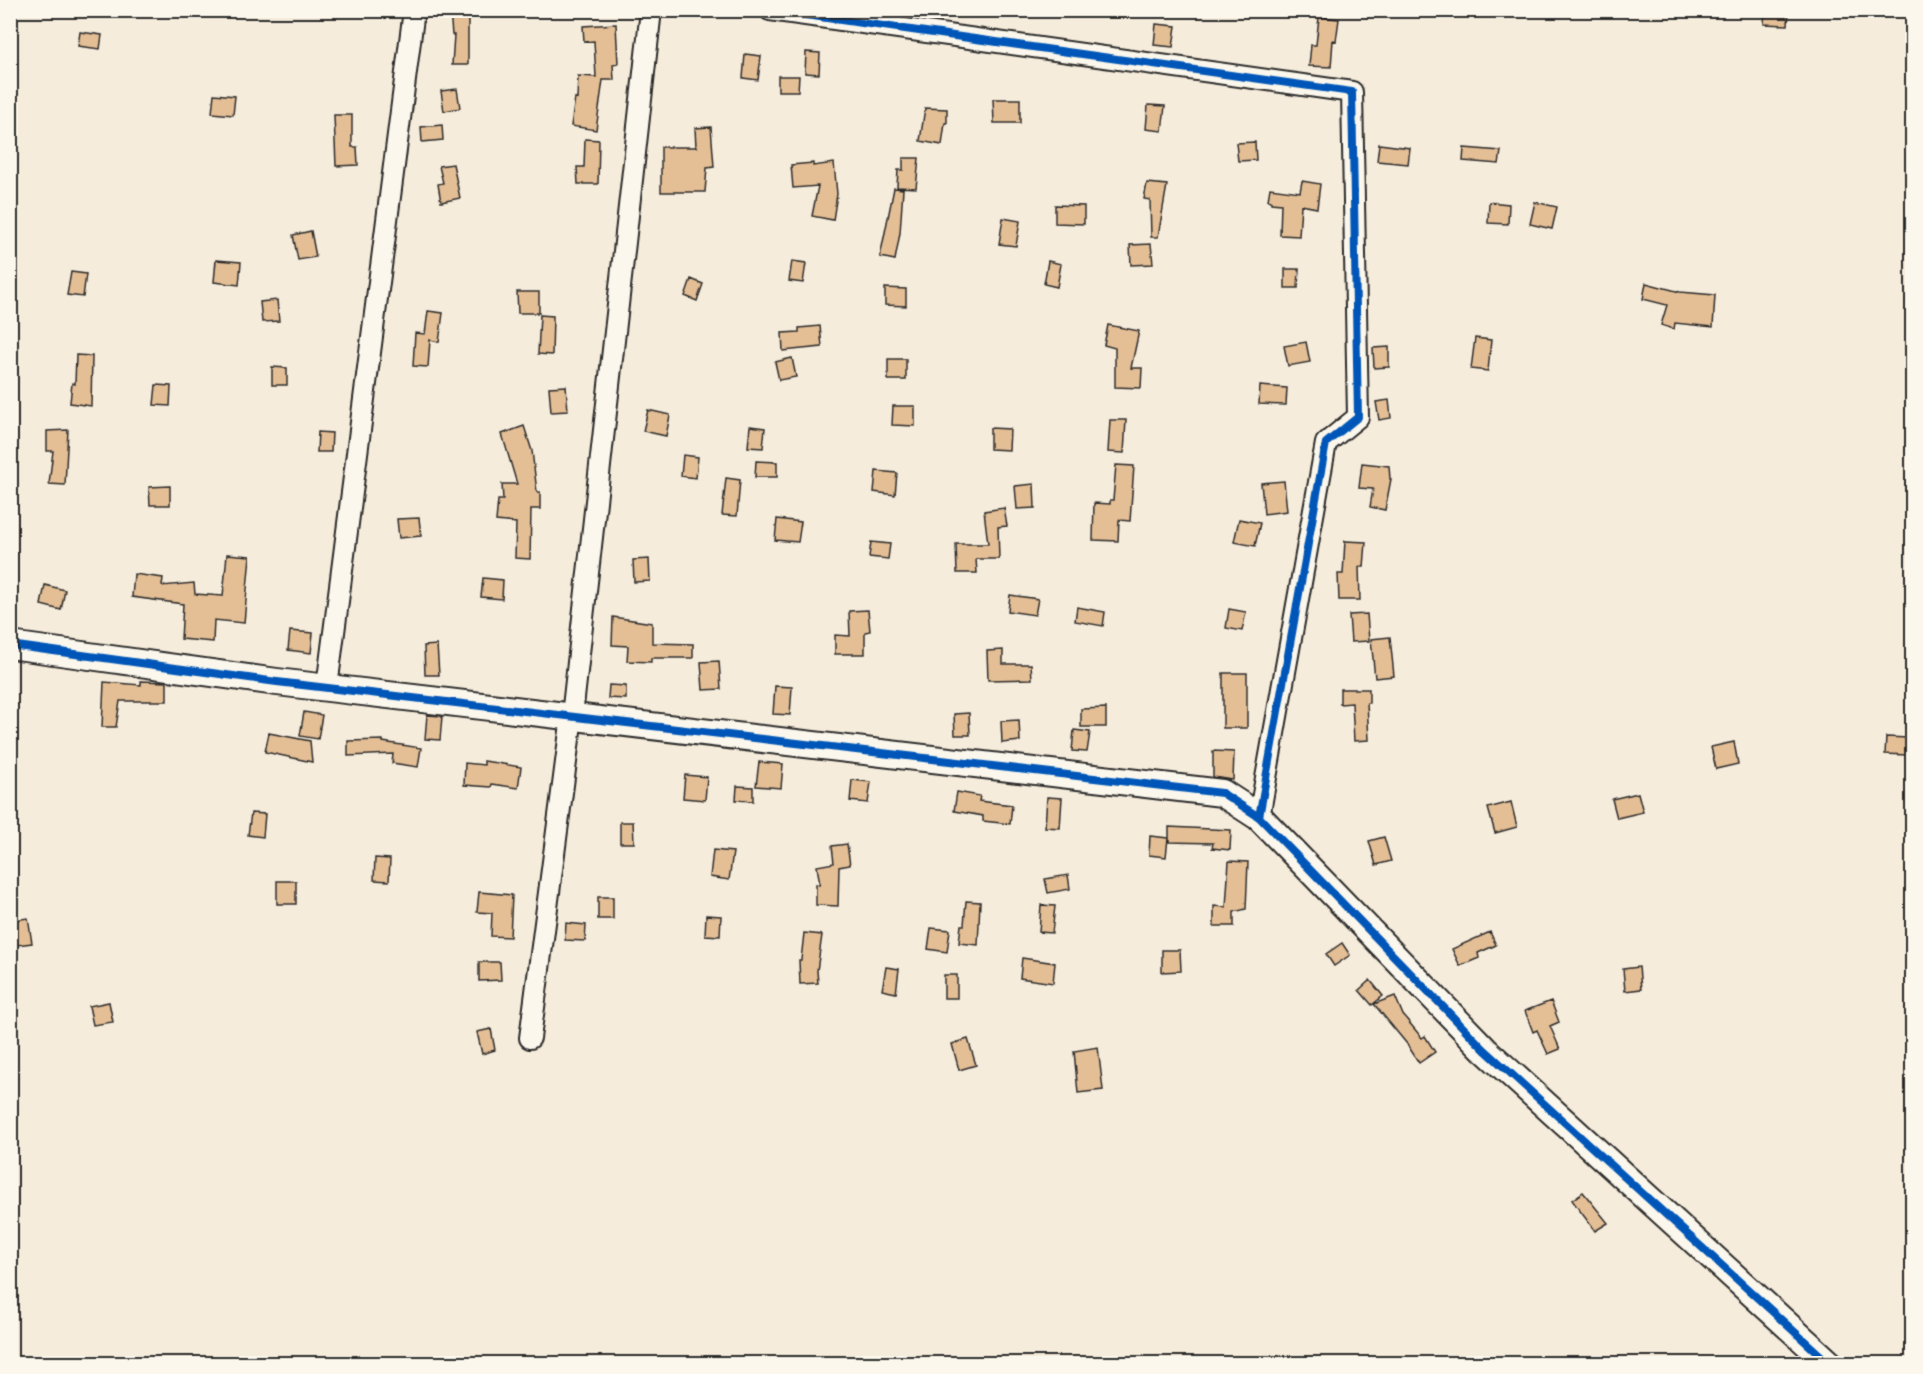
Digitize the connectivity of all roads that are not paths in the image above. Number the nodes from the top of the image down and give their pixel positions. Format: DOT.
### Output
graph roads {
  1 [pos="414,10"];
  2 [pos="651,10"];
  3 [pos="770,10"];
  4 [pos="10,645"];
  5 [pos="327,687"];
  6 [pos="572,716"];
  7 [pos="1259,817"];
  8 [pos="530,1038"];
  9 [pos="1830,1364"];
  1 -- 5 [label="street"];
  2 -- 6 [label="street"];
  3 -- 7 [label="street"];
  4 -- 5 [label="street"];
  5 -- 6 [label="street"];
  6 -- 7 [label="street"];
  6 -- 8 [label="street"];
  7 -- 9 [label="street"];
}
